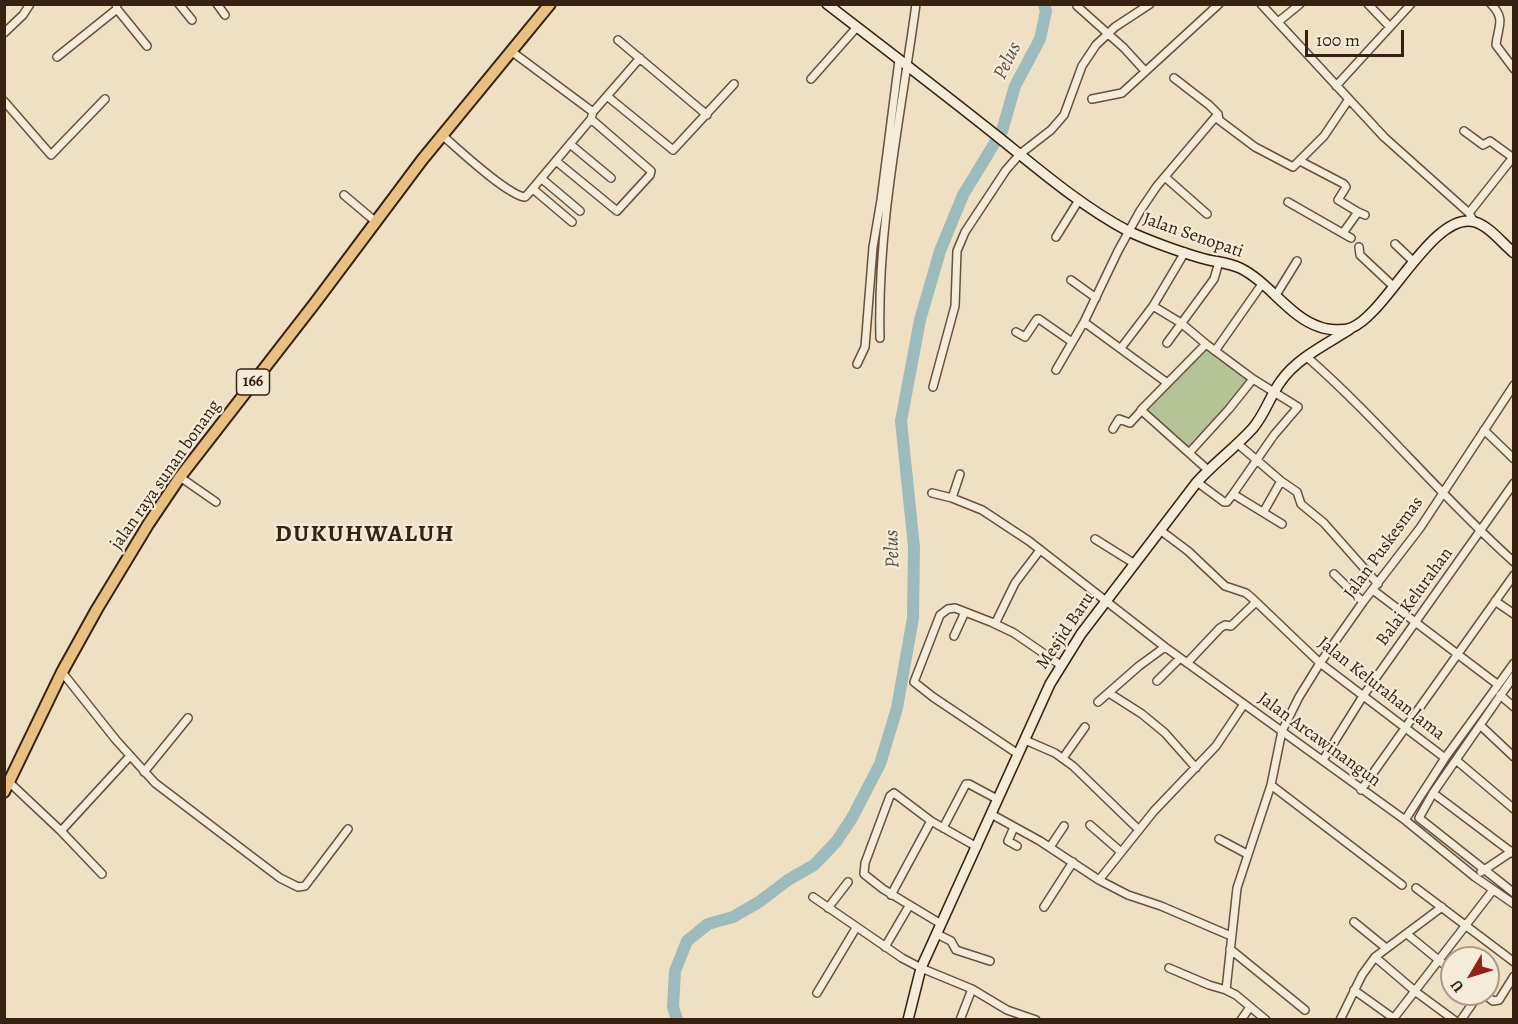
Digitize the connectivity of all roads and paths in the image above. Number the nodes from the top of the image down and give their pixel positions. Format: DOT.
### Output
graph roads {
  1 [pos="30,4"];
  2 [pos="179,4"];
  3 [pos="217,4"];
  4 [pos="827,4"];
  5 [pos="916,4"];
  6 [pos="1150,4"];
  7 [pos="1219,4"];
  8 [pos="1261,4"];
  9 [pos="1300,4"];
  10 [pos="1368,4"];
  11 [pos="1411,4"];
  12 [pos="1491,4"];
  13 [pos="548,5"];
  14 [pos="1077,6"];
  15 [pos="117,7"];
  16 [pos="225,15"];
  17 [pos="1274,18"];
  18 [pos="192,20"];
  19 [pos="857,27"];
  20 [pos="1390,27"];
  21 [pos="4,33"];
  22 [pos="1108,33"];
  23 [pos="618,40"];
  24 [pos="147,46"];
  25 [pos="511,51"];
  26 [pos="57,57"];
  27 [pos="640,58"];
  28 [pos="904,63"];
  29 [pos="1514,69"];
  30 [pos="1145,71"];
  31 [pos="1174,78"];
  32 [pos="811,79"];
  33 [pos="734,84"];
  34 [pos="1336,86"];
  35 [pos="607,96"];
  36 [pos="105,99"];
  37 [pos="1092,99"];
  38 [pos="1349,99"];
  39 [pos="4,101"];
  40 [pos="1218,114"];
  41 [pos="706,115"];
  42 [pos="592,116"];
  43 [pos="1464,130"];
  44 [pos="442,135"];
  45 [pos="570,144"];
  46 [pos="1513,156"];
  47 [pos="1025,158"];
  48 [pos="556,161"];
  49 [pos="1300,161"];
  50 [pos="1166,177"];
  51 [pos="610,178"];
  52 [pos="542,179"];
  53 [pos="533,189"];
  54 [pos="344,195"];
  55 [pos="1079,200"];
  56 [pos="1288,202"];
  57 [pos="580,211"];
  58 [pos="1207,213"];
  59 [pos="1472,217"];
  60 [pos="376,222"];
  61 [pos="572,222"];
  62 [pos="1129,231"];
  63 [pos="1343,234"];
  64 [pos="1056,237"];
  65 [pos="1351,238"];
  66 [pos="1395,244"];
  67 [pos="1359,247"];
  68 [pos="1185,252"];
  69 [pos="1514,253"];
  70 [pos="1297,261"];
  71 [pos="1220,262"];
  72 [pos="1414,262"];
  73 [pos="1071,280"];
  74 [pos="1262,284"];
  75 [pos="1393,286"];
  76 [pos="1276,295"];
  77 [pos="1096,298"];
  78 [pos="1153,306"];
  79 [pos="1084,322"];
  80 [pos="1181,323"];
  81 [pos="1319,327"];
  82 [pos="1350,329"];
  83 [pos="1016,332"];
  84 [pos="880,338"];
  85 [pos="1072,342"];
  86 [pos="1167,343"];
  87 [pos="1206,344"];
  88 [pos="1121,348"];
  89 [pos="1322,348"];
  90 [pos="1215,351"];
  91 [pos="1307,357"];
  92 [pos="857,364"];
  93 [pos="1056,370"];
  94 [pos="1253,379"];
  95 [pos="1166,382"];
  96 [pos="1514,385"];
  97 [pos="933,387"];
  98 [pos="1275,393"];
  99 [pos="1141,411"];
  100 [pos="1113,429"];
  101 [pos="1484,430"];
  102 [pos="1238,444"];
  103 [pos="1189,453"];
  104 [pos="1514,459"];
  105 [pos="1258,461"];
  106 [pos="1208,470"];
  107 [pos="960,474"];
  108 [pos="180,477"];
  109 [pos="1281,481"];
  110 [pos="1197,482"];
  111 [pos="1514,483"];
  112 [pos="932,493"];
  113 [pos="1442,493"];
  114 [pos="1233,494"];
  115 [pos="952,498"];
  116 [pos="216,502"];
  117 [pos="1264,511"];
  118 [pos="1282,524"];
  119 [pos="1160,530"];
  120 [pos="1480,532"];
  121 [pos="1095,539"];
  122 [pos="1040,550"];
  123 [pos="1514,562"];
  124 [pos="1135,564"];
  125 [pos="1334,574"];
  126 [pos="1514,575"];
  127 [pos="1376,587"];
  128 [pos="1106,600"];
  129 [pos="1495,601"];
  130 [pos="1256,602"];
  131 [pos="1363,602"];
  132 [pos="965,612"];
  133 [pos="1514,614"];
  134 [pos="1415,621"];
  135 [pos="995,624"];
  136 [pos="954,636"];
  137 [pos="1165,647"];
  138 [pos="1457,653"];
  139 [pos="1180,658"];
  140 [pos="1187,663"];
  141 [pos="1320,663"];
  142 [pos="1514,663"];
  143 [pos="1062,666"];
  144 [pos="62,672"];
  145 [pos="1514,676"];
  146 [pos="1157,681"];
  147 [pos="1497,684"];
  148 [pos="1109,693"];
  149 [pos="1500,695"];
  150 [pos="1363,696"];
  151 [pos="1098,702"];
  152 [pos="1244,704"];
  153 [pos="1514,707"];
  154 [pos="188,718"];
  155 [pos="1480,726"];
  156 [pos="1085,727"];
  157 [pos="1406,727"];
  158 [pos="1282,731"];
  159 [pos="1025,740"];
  160 [pos="1018,754"];
  161 [pos="130,756"];
  162 [pos="1514,757"];
  163 [pos="1063,758"];
  164 [pos="1445,758"];
  165 [pos="1323,760"];
  166 [pos="1456,760"];
  167 [pos="1196,768"];
  168 [pos="144,772"];
  169 [pos="1271,785"];
  170 [pos="7,787"];
  171 [pos="1361,790"];
  172 [pos="1433,793"];
  173 [pos="997,799"];
  174 [pos="1514,809"];
  175 [pos="991,814"];
  176 [pos="1405,820"];
  177 [pos="931,821"];
  178 [pos="1090,825"];
  179 [pos="1064,826"];
  180 [pos="1014,827"];
  181 [pos="943,828"];
  182 [pos="348,829"];
  183 [pos="1139,830"];
  184 [pos="61,831"];
  185 [pos="1219,839"];
  186 [pos="1017,846"];
  187 [pos="977,847"];
  188 [pos="1050,847"];
  189 [pos="1122,852"];
  190 [pos="1513,852"];
  191 [pos="1247,854"];
  192 [pos="1073,862"];
  193 [pos="1484,870"];
  194 [pos="102,874"];
  195 [pos="1475,877"];
  196 [pos="1099,880"];
  197 [pos="848,882"];
  198 [pos="1402,885"];
  199 [pos="1416,888"];
  200 [pos="1493,890"];
  201 [pos="1514,893"];
  202 [pos="891,895"];
  203 [pos="813,897"];
  204 [pos="1514,904"];
  205 [pos="909,906"];
  206 [pos="1044,907"];
  207 [pos="1442,907"];
  208 [pos="828,908"];
  209 [pos="1354,922"];
  210 [pos="1467,926"];
  211 [pos="856,928"];
  212 [pos="939,929"];
  213 [pos="1407,934"];
  214 [pos="1231,936"];
  215 [pos="885,947"];
  216 [pos="1386,948"];
  217 [pos="1230,949"];
  218 [pos="1375,957"];
  219 [pos="990,961"];
  220 [pos="1439,961"];
  221 [pos="1514,962"];
  222 [pos="921,968"];
  223 [pos="1169,968"];
  224 [pos="1514,976"];
  225 [pos="972,989"];
  226 [pos="1226,990"];
  227 [pos="1354,990"];
  228 [pos="1416,992"];
  229 [pos="817,993"];
  230 [pos="1500,998"];
  231 [pos="1250,1006"];
  232 [pos="1471,1006"];
  233 [pos="1305,1010"];
  234 [pos="1395,1019"];
  235 [pos="908,1020"];
  236 [pos="960,1020"];
  237 [pos="1036,1020"];
  238 [pos="1241,1020"];
  239 [pos="1266,1020"];
  240 [pos="1340,1020"];
  241 [pos="1454,1020"];
  242 [pos="1461,1020"];
  1 -- 21 [label="street"];
  2 -- 18 [label="street"];
  3 -- 16 [label="street"];
  4 -- 19 [label="street, Jalan Senopati"];
  5 -- 28 [label="street"];
  6 -- 22 [label="street"];
  7 -- 30 [label="street"];
  8 -- 17 [label="street"];
  9 -- 17 [label="street"];
  10 -- 20 [label="street"];
  11 -- 20 [label="street"];
  12 -- 29 [label="street"];
  13 -- 25 [label="main road, jalan raya sunan bonang / 166"];
  14 -- 22 [label="street"];
  15 -- 24 [label="street"];
  15 -- 26 [label="street"];
  17 -- 34 [label="street"];
  19 -- 28 [label="street, Jalan Senopati"];
  19 -- 32 [label="street"];
  20 -- 34 [label="street"];
  22 -- 30 [label="street"];
  22 -- 47 [label="street"];
  23 -- 27 [label="street"];
  25 -- 42 [label="street"];
  25 -- 44 [label="main road, jalan raya sunan bonang / 166"];
  27 -- 35 [label="street"];
  27 -- 41 [label="street"];
  28 -- 47 [label="street, Jalan Senopati"];
  28 -- 84 [label="street"];
  28 -- 92 [label="street"];
  30 -- 37 [label="street"];
  31 -- 40 [label="street"];
  33 -- 41 [label="street"];
  34 -- 38 [label="street"];
  35 -- 41 [label="street"];
  35 -- 42 [label="street"];
  36 -- 39 [label="street"];
  38 -- 49 [label="street"];
  38 -- 59 [label="street"];
  40 -- 49 [label="street"];
  40 -- 50 [label="street"];
  42 -- 45 [label="street"];
  42 -- 48 [label="street"];
  43 -- 46 [label="street"];
  44 -- 53 [label="street"];
  44 -- 60 [label="main road, jalan raya sunan bonang / 166"];
  45 -- 48 [label="street"];
  45 -- 51 [label="street"];
  46 -- 59 [label="street"];
  47 -- 55 [label="street, Jalan Senopati"];
  47 -- 97 [label="street"];
  48 -- 52 [label="street"];
  49 -- 63 [label="street"];
  50 -- 58 [label="street"];
  50 -- 62 [label="street"];
  52 -- 53 [label="street"];
  52 -- 57 [label="street"];
  53 -- 61 [label="street"];
  54 -- 60 [label="street"];
  55 -- 62 [label="street, Jalan Senopati"];
  55 -- 64 [label="street"];
  56 -- 63 [label="street"];
  59 -- 69 [label="street"];
  59 -- 72 [label="street"];
  60 -- 108 [label="main road, jalan raya sunan bonang / 166"];
  62 -- 68 [label="street, Jalan Senopati"];
  62 -- 77 [label="street"];
  63 -- 65 [label="street"];
  66 -- 72 [label="street"];
  67 -- 75 [label="street"];
  68 -- 71 [label="street, Jalan Senopati"];
  68 -- 78 [label="street"];
  70 -- 76 [label="street"];
  71 -- 74 [label="street, Jalan Senopati"];
  71 -- 80 [label="street"];
  72 -- 75 [label="street"];
  73 -- 77 [label="street"];
  74 -- 76 [label="street, Jalan Senopati"];
  74 -- 90 [label="street"];
  75 -- 82 [label="street"];
  76 -- 81 [label="street, Jalan Senopati"];
  77 -- 79 [label="street"];
  78 -- 80 [label="street"];
  78 -- 88 [label="street"];
  79 -- 85 [label="street"];
  79 -- 88 [label="street"];
  80 -- 86 [label="street"];
  80 -- 87 [label="street"];
  81 -- 82 [label="street, Jalan Senopati"];
  81 -- 89 [label="street"];
  82 -- 89 [label="street, Mesjid Baru"];
  83 -- 85 [label="street"];
  85 -- 93 [label="street"];
  87 -- 90 [label="street"];
  87 -- 95 [label="street"];
  88 -- 95 [label="street"];
  89 -- 91 [label="street, Mesjid Baru"];
  90 -- 94 [label="street"];
  91 -- 98 [label="street, Mesjid Baru"];
  91 -- 113 [label="street"];
  94 -- 98 [label="street"];
  94 -- 103 [label="street"];
  95 -- 99 [label="street"];
  96 -- 101 [label="street, Jalan Puskesmas"];
  98 -- 102 [label="street, Mesjid Baru"];
  98 -- 105 [label="street"];
  99 -- 100 [label="street"];
  99 -- 103 [label="street"];
  101 -- 104 [label="street"];
  101 -- 113 [label="street, Jalan Puskesmas"];
  102 -- 105 [label="street"];
  102 -- 106 [label="street, Mesjid Baru"];
  103 -- 106 [label="street"];
  105 -- 109 [label="street"];
  105 -- 114 [label="street"];
  106 -- 110 [label="street, Mesjid Baru"];
  107 -- 115 [label="street"];
  108 -- 116 [label="street"];
  108 -- 144 [label="main road, jalan raya sunan bonang / 166"];
  109 -- 117 [label="street"];
  109 -- 127 [label="street"];
  110 -- 114 [label="street"];
  110 -- 119 [label="street, Mesjid Baru"];
  111 -- 120 [label="street, Balai Kelurahan"];
  112 -- 115 [label="street, Jalan Arcawinangun"];
  113 -- 120 [label="street"];
  113 -- 127 [label="street, Jalan Puskesmas"];
  114 -- 117 [label="street"];
  115 -- 122 [label="street, Jalan Arcawinangun"];
  117 -- 118 [label="street"];
  119 -- 124 [label="street, Mesjid Baru"];
  119 -- 130 [label="street, Jalan Kelurahan lama"];
  120 -- 123 [label="street"];
  120 -- 134 [label="street, Balai Kelurahan"];
  121 -- 124 [label="street"];
  122 -- 128 [label="street, Jalan Arcawinangun"];
  122 -- 135 [label="street"];
  124 -- 128 [label="street, Mesjid Baru"];
  125 -- 131 [label="street"];
  126 -- 129 [label="street"];
  127 -- 131 [label="street, Jalan Puskesmas"];
  127 -- 134 [label="street"];
  128 -- 137 [label="street, Jalan Arcawinangun"];
  128 -- 143 [label="street, Mesjid Baru"];
  129 -- 133 [label="street"];
  129 -- 138 [label="street"];
  130 -- 140 [label="street"];
  130 -- 141 [label="street, Jalan Kelurahan lama"];
  131 -- 141 [label="street, Jalan Puskesmas"];
  132 -- 135 [label="street"];
  132 -- 136 [label="street"];
  132 -- 160 [label="street"];
  134 -- 138 [label="street"];
  134 -- 150 [label="street, Balai Kelurahan"];
  135 -- 143 [label="street"];
  137 -- 139 [label="street, Jalan Arcawinangun"];
  137 -- 148 [label="street"];
  138 -- 147 [label="street"];
  138 -- 157 [label="street"];
  139 -- 140 [label="street, Jalan Arcawinangun"];
  139 -- 146 [label="street"];
  140 -- 152 [label="street, Jalan Arcawinangun"];
  141 -- 150 [label="street, Jalan Kelurahan lama"];
  141 -- 158 [label="street, Jalan Puskesmas"];
  142 -- 147 [label="street"];
  143 -- 159 [label="street, Mesjid Baru"];
  144 -- 161 [label="street"];
  144 -- 170 [label="main road, jalan raya sunan bonang / 166"];
  145 -- 149 [label="street"];
  147 -- 164 [label="street"];
  148 -- 151 [label="street"];
  148 -- 167 [label="street"];
  149 -- 153 [label="street"];
  149 -- 155 [label="street"];
  150 -- 157 [label="street, Jalan Kelurahan lama"];
  150 -- 165 [label="street, Balai Kelurahan"];
  152 -- 158 [label="street, Jalan Arcawinangun"];
  152 -- 167 [label="street"];
  154 -- 168 [label="street"];
  155 -- 162 [label="street"];
  155 -- 166 [label="street"];
  156 -- 163 [label="street"];
  157 -- 164 [label="street, Jalan Kelurahan lama"];
  157 -- 171 [label="street"];
  158 -- 165 [label="street, Jalan Arcawinangun"];
  158 -- 169 [label="street, Jalan Puskesmas"];
  159 -- 160 [label="street, Mesjid Baru"];
  159 -- 163 [label="street"];
  160 -- 173 [label="street, Mesjid Baru"];
  161 -- 168 [label="street"];
  161 -- 184 [label="street"];
  163 -- 183 [label="street"];
  164 -- 176 [label="street"];
  165 -- 171 [label="street, Jalan Arcawinangun"];
  166 -- 172 [label="street"];
  166 -- 174 [label="street"];
  167 -- 183 [label="street"];
  168 -- 182 [label="street"];
  169 -- 191 [label="street, Jalan Puskesmas"];
  169 -- 198 [label="street"];
  170 -- 184 [label="street"];
  171 -- 176 [label="street, Jalan Arcawinangun"];
  172 -- 190 [label="street"];
  172 -- 193 [label="street"];
  173 -- 175 [label="street, Mesjid Baru"];
  173 -- 181 [label="street"];
  175 -- 180 [label="street"];
  175 -- 187 [label="street, Mesjid Baru"];
  176 -- 195 [label="street, Jalan Arcawinangun"];
  177 -- 181 [label="street"];
  177 -- 202 [label="street"];
  177 -- 202 [label="street"];
  178 -- 189 [label="street"];
  179 -- 188 [label="street"];
  180 -- 186 [label="street"];
  180 -- 188 [label="street"];
  181 -- 187 [label="street"];
  183 -- 189 [label="street"];
  184 -- 194 [label="street"];
  185 -- 191 [label="street"];
  187 -- 212 [label="street, Mesjid Baru"];
  188 -- 192 [label="street"];
  189 -- 196 [label="street"];
  190 -- 193 [label="street"];
  191 -- 214 [label="street, Jalan Puskesmas"];
  192 -- 196 [label="street"];
  192 -- 206 [label="street"];
  193 -- 195 [label="street"];
  193 -- 201 [label="street"];
  195 -- 200 [label="street, Jalan Arcawinangun"];
  196 -- 214 [label="street"];
  197 -- 208 [label="street"];
  199 -- 207 [label="street"];
  200 -- 204 [label="street, Jalan Arcawinangun"];
  200 -- 210 [label="street"];
  202 -- 205 [label="street"];
  203 -- 208 [label="street"];
  205 -- 212 [label="street"];
  205 -- 215 [label="street"];
  207 -- 210 [label="street"];
  207 -- 213 [label="street"];
  208 -- 211 [label="street"];
  209 -- 216 [label="street"];
  210 -- 220 [label="street"];
  210 -- 221 [label="street"];
  211 -- 215 [label="street"];
  211 -- 229 [label="street"];
  212 -- 219 [label="street"];
  212 -- 222 [label="street, Mesjid Baru"];
  213 -- 216 [label="street"];
  213 -- 220 [label="street"];
  214 -- 217 [label="street, Jalan Puskesmas"];
  215 -- 222 [label="street"];
  216 -- 218 [label="street"];
  217 -- 226 [label="street, Jalan Puskesmas"];
  217 -- 233 [label="street"];
  218 -- 227 [label="street"];
  218 -- 228 [label="street"];
  220 -- 228 [label="street"];
  222 -- 225 [label="street"];
  222 -- 235 [label="street, Mesjid Baru"];
  223 -- 226 [label="street"];
  224 -- 230 [label="street"];
  225 -- 236 [label="street"];
  225 -- 237 [label="street"];
  226 -- 231 [label="street"];
  227 -- 234 [label="street"];
  227 -- 240 [label="street"];
  228 -- 234 [label="street"];
  228 -- 241 [label="street"];
  231 -- 238 [label="street"];
  231 -- 239 [label="street"];
  232 -- 242 [label="street"];
}
